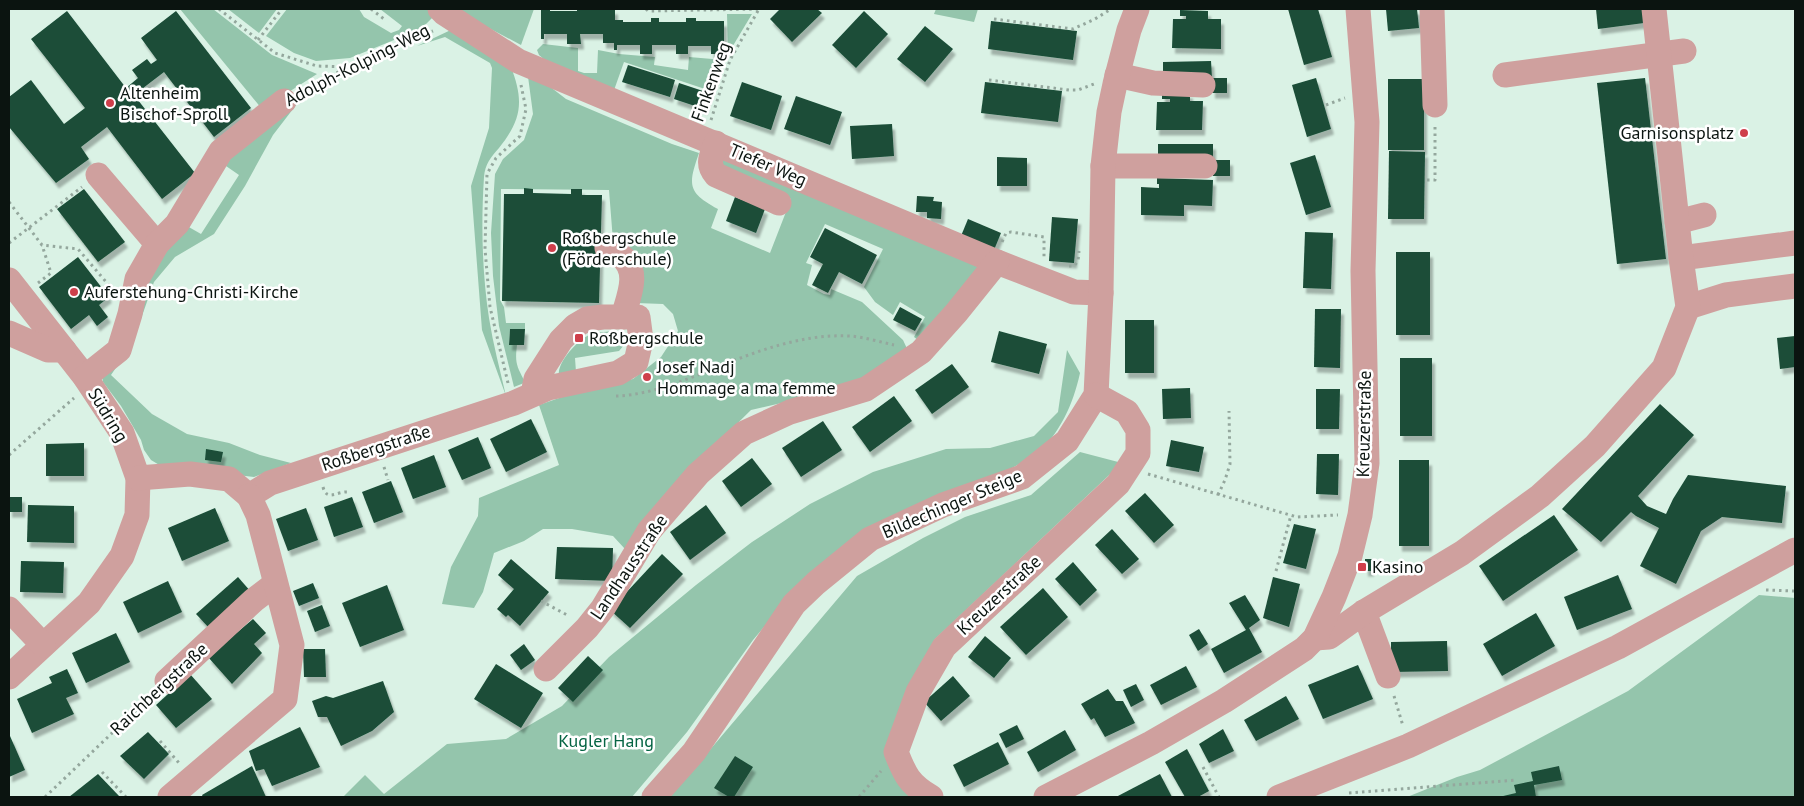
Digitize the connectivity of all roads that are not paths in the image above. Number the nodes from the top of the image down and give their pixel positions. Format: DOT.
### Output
graph roads {
  1 [pos="1136,9"];
  2 [pos="1358,9"];
  3 [pos="1432,9"];
  4 [pos="1654,9"];
  5 [pos="442,11"];
  6 [pos="1684,51"];
  7 [pos="1658,54"];
  8 [pos="1505,75"];
  9 [pos="1116,79"];
  10 [pos="1203,85"];
  11 [pos="284,101"];
  12 [pos="1435,105"];
  13 [pos="711,141"];
  14 [pos="1104,166"];
  15 [pos="1204,166"];
  16 [pos="105,184"];
  17 [pos="779,203"];
  18 [pos="1704,215"];
  19 [pos="1677,222"];
  20 [pos="1795,243"];
  21 [pos="157,244"];
  22 [pos="607,248"];
  23 [pos="1680,258"];
  24 [pos="996,262"];
  25 [pos="1795,286"];
  26 [pos="15,288"];
  27 [pos="1101,293"];
  28 [pos="1688,307"];
  29 [pos="623,317"];
  30 [pos="9,333"];
  31 [pos="64,350"];
  32 [pos="87,381"];
  33 [pos="1096,395"];
  34 [pos="524,398"];
  35 [pos="138,478"];
  36 [pos="250,496"];
  37 [pos="1795,550"];
  38 [pos="275,584"];
  39 [pos="9,609"];
  40 [pos="1364,612"];
  41 [pos="1315,638"];
  42 [pos="43,645"];
  43 [pos="546,669"];
  44 [pos="1388,676"];
  45 [pos="9,677"];
  46 [pos="167,681"];
  47 [pos="170,797"];
  48 [pos="654,797"];
  49 [pos="931,797"];
  50 [pos="1046,797"];
  51 [pos="1279,797"];
  1 -- 9 [label="street, Bildechinger Steige"];
  2 -- 41 [label="street, Kreuzerstraße"];
  3 -- 12 [label="street"];
  4 -- 7 [label="street"];
  5 -- 13 [label="street, Tiefer Weg"];
  6 -- 7 [label="street"];
  7 -- 8 [label="street"];
  7 -- 19 [label="street"];
  9 -- 10 [label="street"];
  9 -- 14 [label="street, Bildechinger Steige"];
  11 -- 21 [label="street, Adolph-Kolping-Weg"];
  13 -- 17 [label="street"];
  13 -- 24 [label="street, Tiefer Weg"];
  14 -- 15 [label="street"];
  14 -- 27 [label="street, Bildechinger Steige"];
  16 -- 21 [label="street"];
  18 -- 19 [label="street"];
  19 -- 23 [label="street"];
  20 -- 23 [label="street"];
  21 -- 32 [label="street, Adolph-Kolping-Weg"];
  22 -- 29 [label="street"];
  23 -- 28 [label="street"];
  24 -- 27 [label="street, Tiefer Weg"];
  24 -- 43 [label="street, Landhausstraße"];
  25 -- 28 [label="street"];
  26 -- 31 [label="street, Südring"];
  27 -- 33 [label="street, Bildechinger Steige"];
  28 -- 40 [label="street"];
  29 -- 34 [label="street"];
  29 -- 34 [label="street, Roßbergstraße"];
  30 -- 31 [label="street"];
  31 -- 32 [label="street, Südring"];
  32 -- 35 [label="street, Südring"];
  33 -- 48 [label="street, Bildechinger Steige"];
  33 -- 49 [label="street, Kreuzerstraße"];
  34 -- 36 [label="street, Roßbergstraße"];
  35 -- 36 [label="street"];
  35 -- 42 [label="street, Südring"];
  36 -- 38 [label="street"];
  37 -- 51 [label="street"];
  38 -- 46 [label="street, Raichbergstraße"];
  38 -- 47 [label="street"];
  39 -- 42 [label="street"];
  40 -- 41 [label="street"];
  40 -- 44 [label="street"];
  41 -- 50 [label="street, Kreuzerstraße"];
  42 -- 45 [label="street, Südring"];
}
